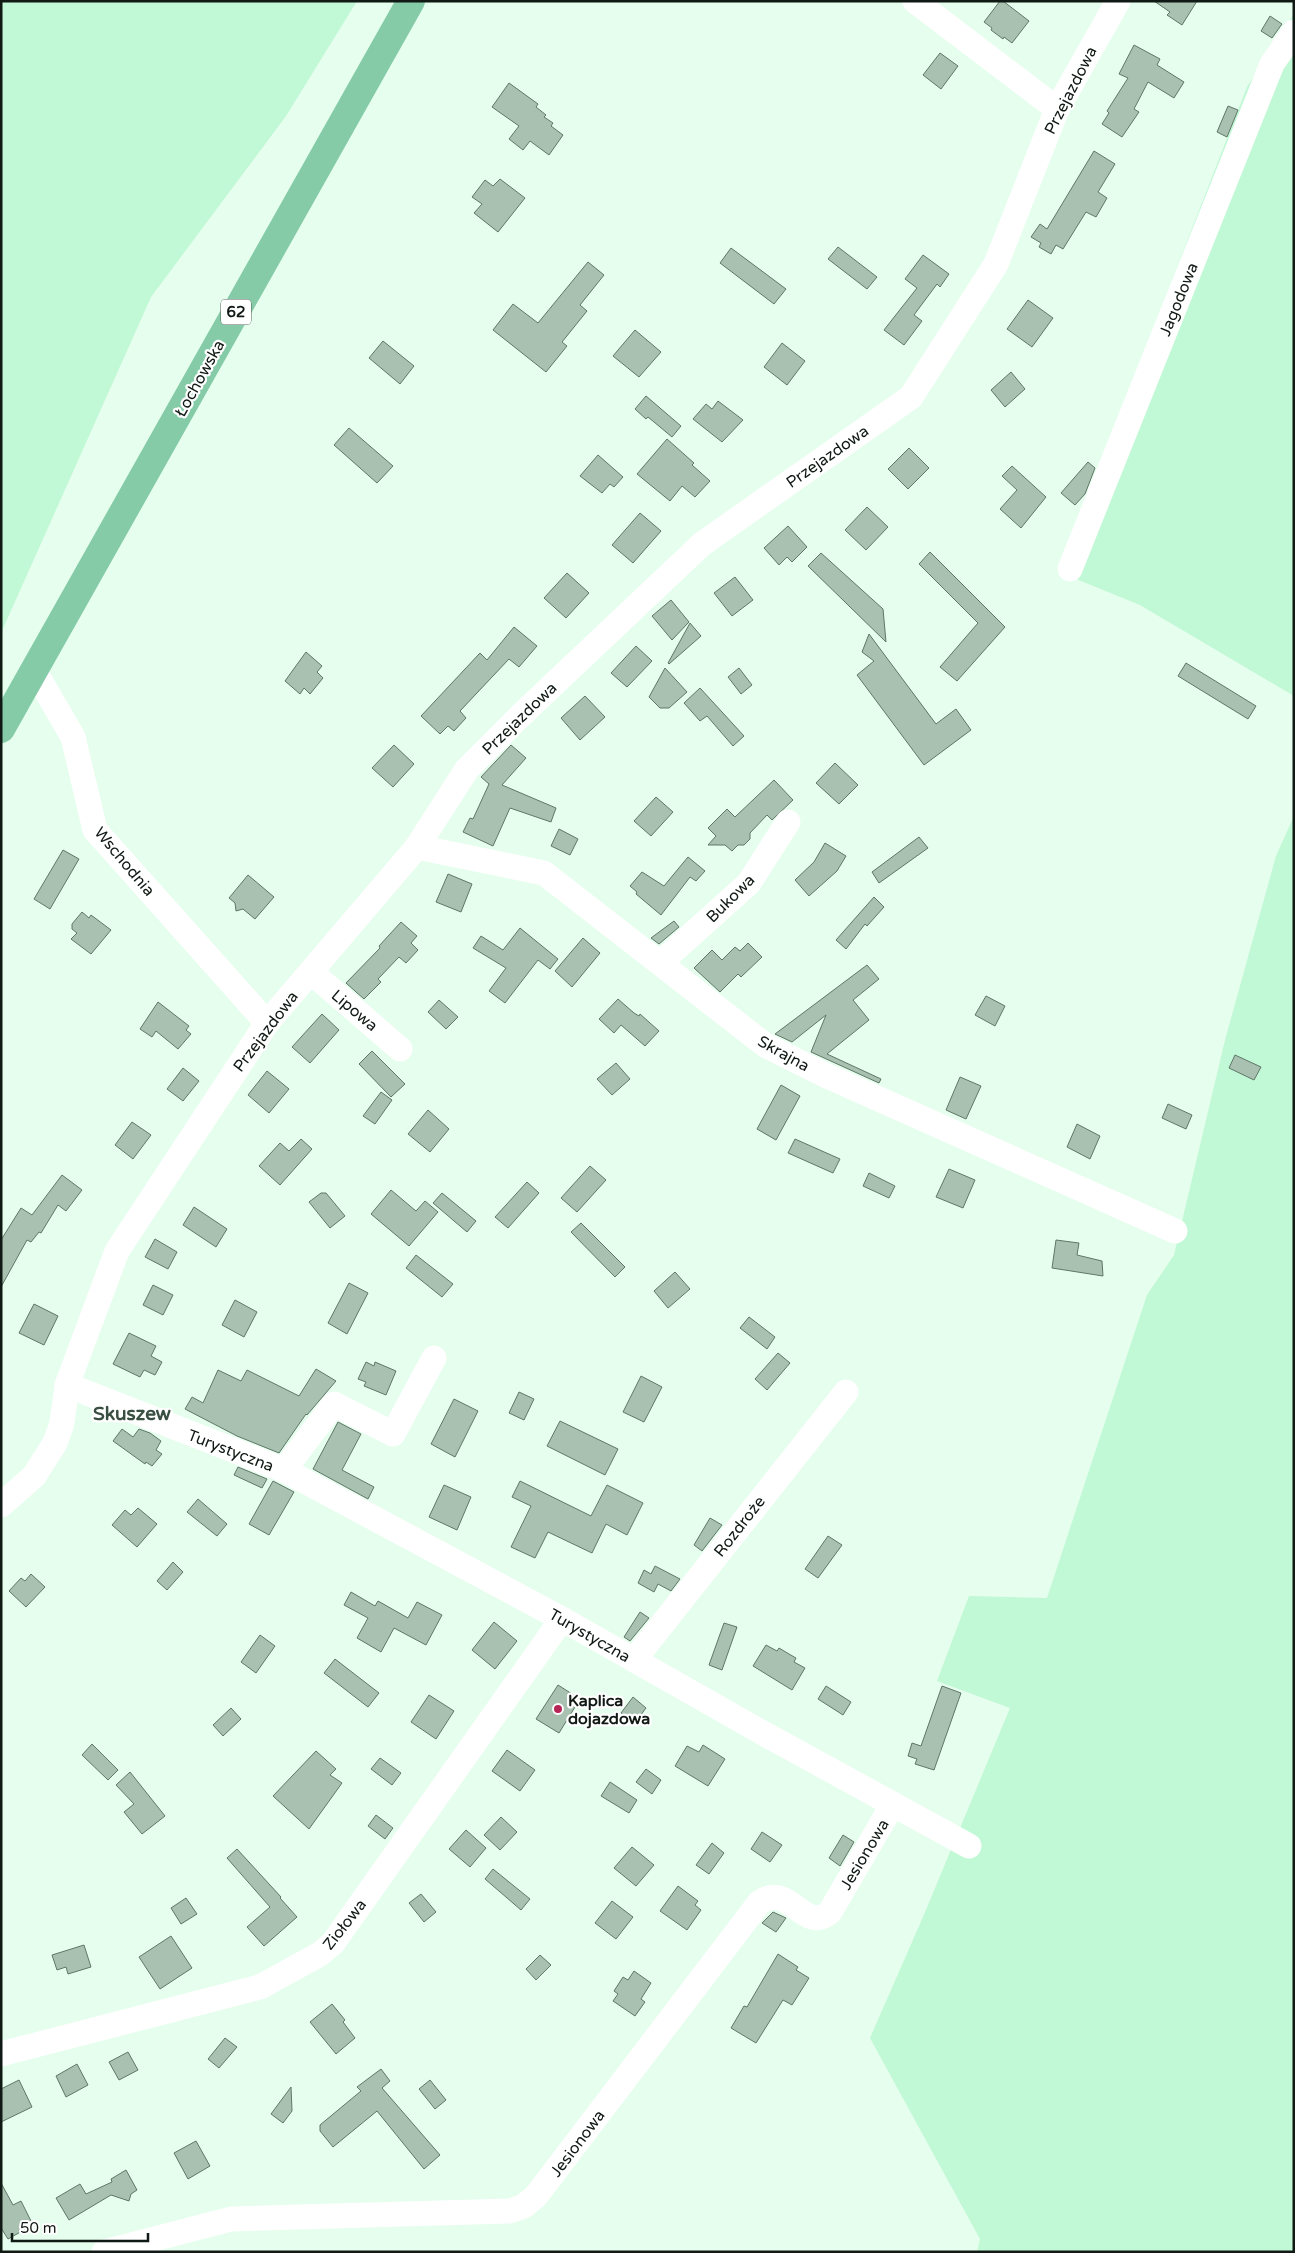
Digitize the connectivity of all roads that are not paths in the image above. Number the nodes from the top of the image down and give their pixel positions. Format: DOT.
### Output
graph roads {
  1 [pos="411,1"];
  2 [pos="915,1"];
  3 [pos="1118,1"];
  4 [pos="1294,32"];
  5 [pos="1057,109"];
  6 [pos="1070,569"];
  7 [pos="34,670"];
  8 [pos="1,729"];
  9 [pos="788,822"];
  10 [pos="417,847"];
  11 [pos="660,964"];
  12 [pos="311,972"];
  13 [pos="267,1023"];
  14 [pos="400,1048"];
  15 [pos="1176,1230"];
  16 [pos="434,1358"];
  17 [pos="67,1386"];
  18 [pos="846,1392"];
  19 [pos="284,1470"];
  20 [pos="1,1505"];
  21 [pos="562,1619"];
  22 [pos="634,1660"];
  23 [pos="894,1804"];
  24 [pos="970,1846"];
  25 [pos="1,2054"];
  26 [pos="104,2252"];
  1 -- 7 [label="main road, Łochowska / 62"];
  2 -- 5 [label="street"];
  3 -- 5 [label="street, Przejazdowa"];
  4 -- 6 [label="street, Jagodowa"];
  5 -- 10 [label="street, Przejazdowa"];
  7 -- 8 [label="main road, Łochowska / 62"];
  7 -- 13 [label="street, Wschodnia"];
  9 -- 11 [label="street, Bukowa"];
  10 -- 11 [label="street, Skrajna"];
  10 -- 12 [label="street, Przejazdowa"];
  11 -- 15 [label="street, Skrajna"];
  12 -- 13 [label="street, Przejazdowa"];
  12 -- 14 [label="street, Lipowa"];
  13 -- 17 [label="street, Przejazdowa"];
  16 -- 19 [label="street, Turystyczna"];
  17 -- 19 [label="street, Turystyczna"];
  17 -- 20 [label="street, Przejazdowa"];
  18 -- 22 [label="street, Rozdroże"];
  19 -- 21 [label="street, Turystyczna"];
  21 -- 22 [label="street, Turystyczna"];
  21 -- 25 [label="street, Ziołowa"];
  22 -- 23 [label="street, Turystyczna"];
  23 -- 24 [label="street, Turystyczna"];
  23 -- 26 [label="street, Jesionowa"];
}
